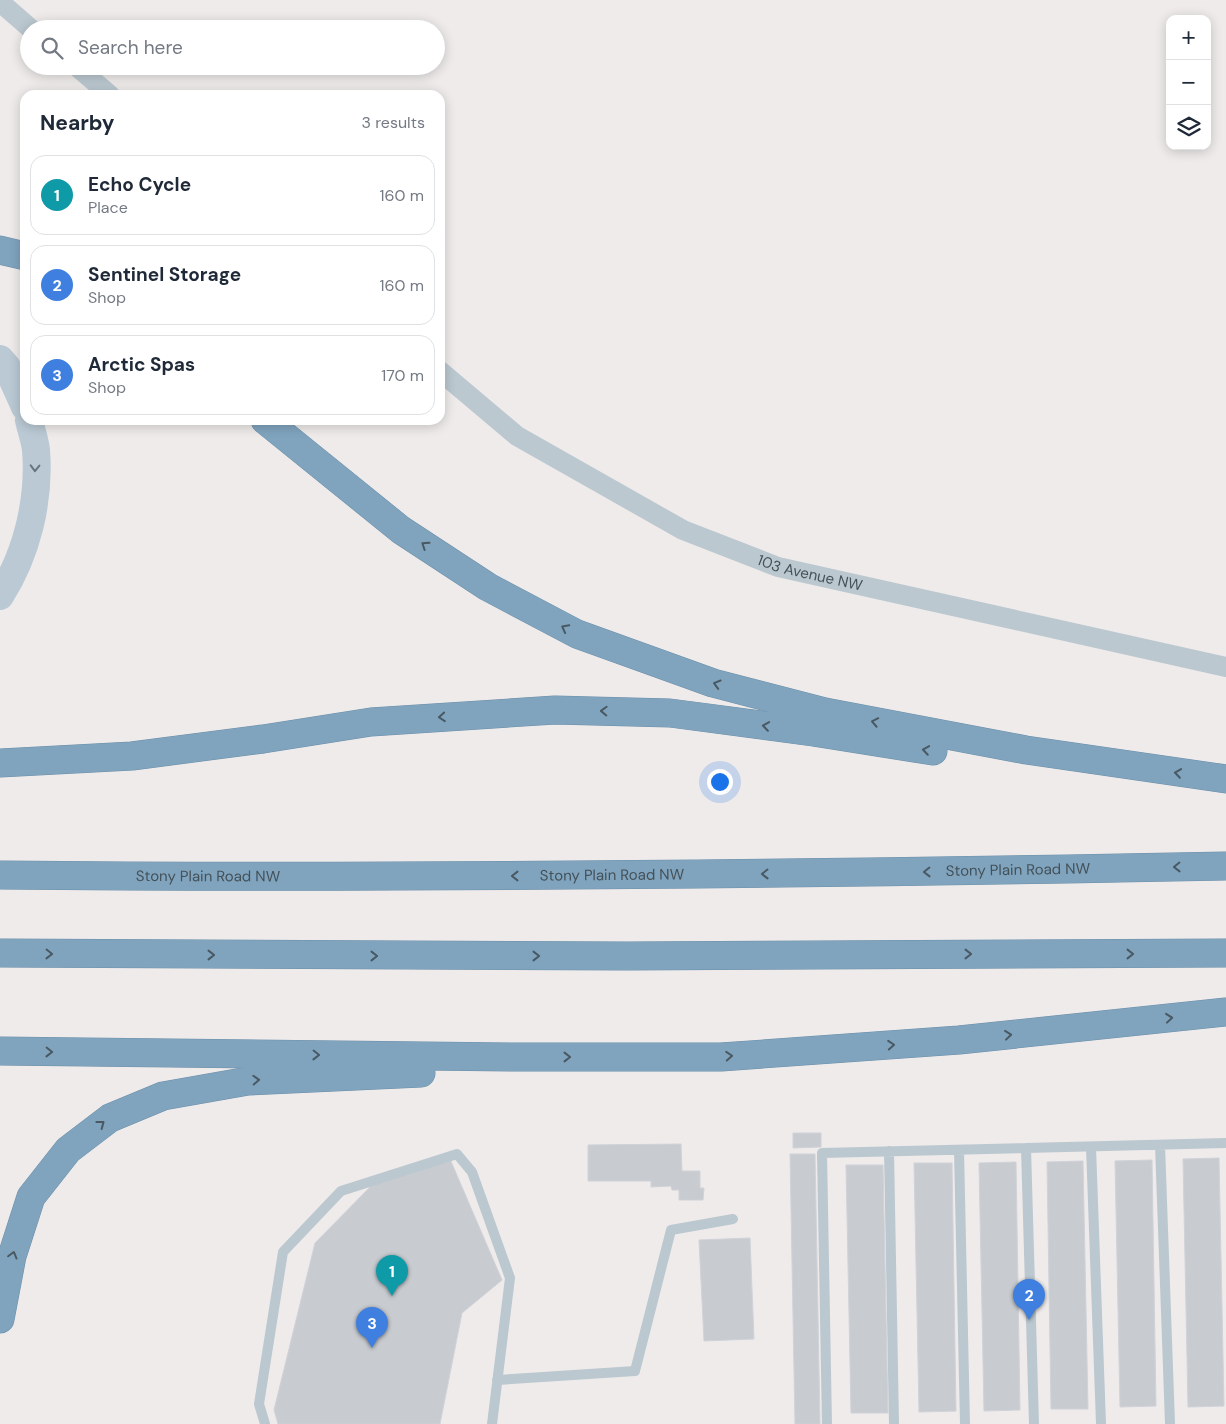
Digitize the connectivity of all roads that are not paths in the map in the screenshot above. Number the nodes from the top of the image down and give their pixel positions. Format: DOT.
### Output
graph roads {
  1 [pos="0,2"];
  2 [pos="21,20"];
  3 [pos="87,75"];
  4 [pos="104,90"];
  5 [pos="0,250"];
  6 [pos="20,255"];
  7 [pos="0,359"];
  8 [pos="445,375"];
  9 [pos="20,396"];
  10 [pos="30,425"];
  11 [pos="271,425"];
  12 [pos="0,596"];
  13 [pos="1226,668"];
  14 [pos="1026,750"];
  15 [pos="0,763"];
  16 [pos="1226,779"];
  17 [pos="1226,866"];
  18 [pos="0,875"];
  19 [pos="0,953"];
  20 [pos="1226,954"];
  21 [pos="1226,1012"];
  22 [pos="0,1051"];
  23 [pos="518,1057"];
  24 [pos="1226,1144"];
  25 [pos="1160,1145"];
  26 [pos="1091,1147"];
  27 [pos="1026,1148"];
  28 [pos="959,1150"];
  29 [pos="889,1152"];
  30 [pos="733,1219"];
  31 [pos="0,1320"];
  32 [pos="497,1380"];
  33 [pos="264,1424"];
  34 [pos="492,1424"];
  35 [pos="827,1424"];
  36 [pos="894,1424"];
  37 [pos="965,1424"];
  38 [pos="1034,1424"];
  39 [pos="1101,1424"];
  40 [pos="1170,1424"];
  1 -- 2 [label="street"];
  3 -- 4 [label="street"];
  5 -- 6 [label="highway"];
  7 -- 9 [label="main road"];
  8 -- 13 [label="street, 103 Avenue NW"];
  10 -- 12 [label="main road, one-way"];
  14 -- 11 [label="highway, one-way"];
  14 -- 15 [label="highway, one-way"];
  16 -- 14 [label="highway, one-way"];
  17 -- 18 [label="highway, Stony Plain Road NW, one-way"];
  19 -- 20 [label="highway, one-way"];
  23 -- 21 [label="highway, one-way"];
  22 -- 23 [label="highway, one-way"];
  31 -- 23 [label="highway, one-way"];
  24 -- 25 [label="lane"];
  25 -- 26 [label="lane"];
  25 -- 40 [label="lane"];
  26 -- 27 [label="lane"];
  26 -- 39 [label="lane"];
  27 -- 28 [label="lane"];
  27 -- 38 [label="lane"];
  28 -- 29 [label="lane"];
  28 -- 37 [label="lane"];
  29 -- 35 [label="lane"];
  29 -- 36 [label="lane"];
  30 -- 32 [label="lane"];
  32 -- 33 [label="lane"];
  32 -- 34 [label="lane"];
}
